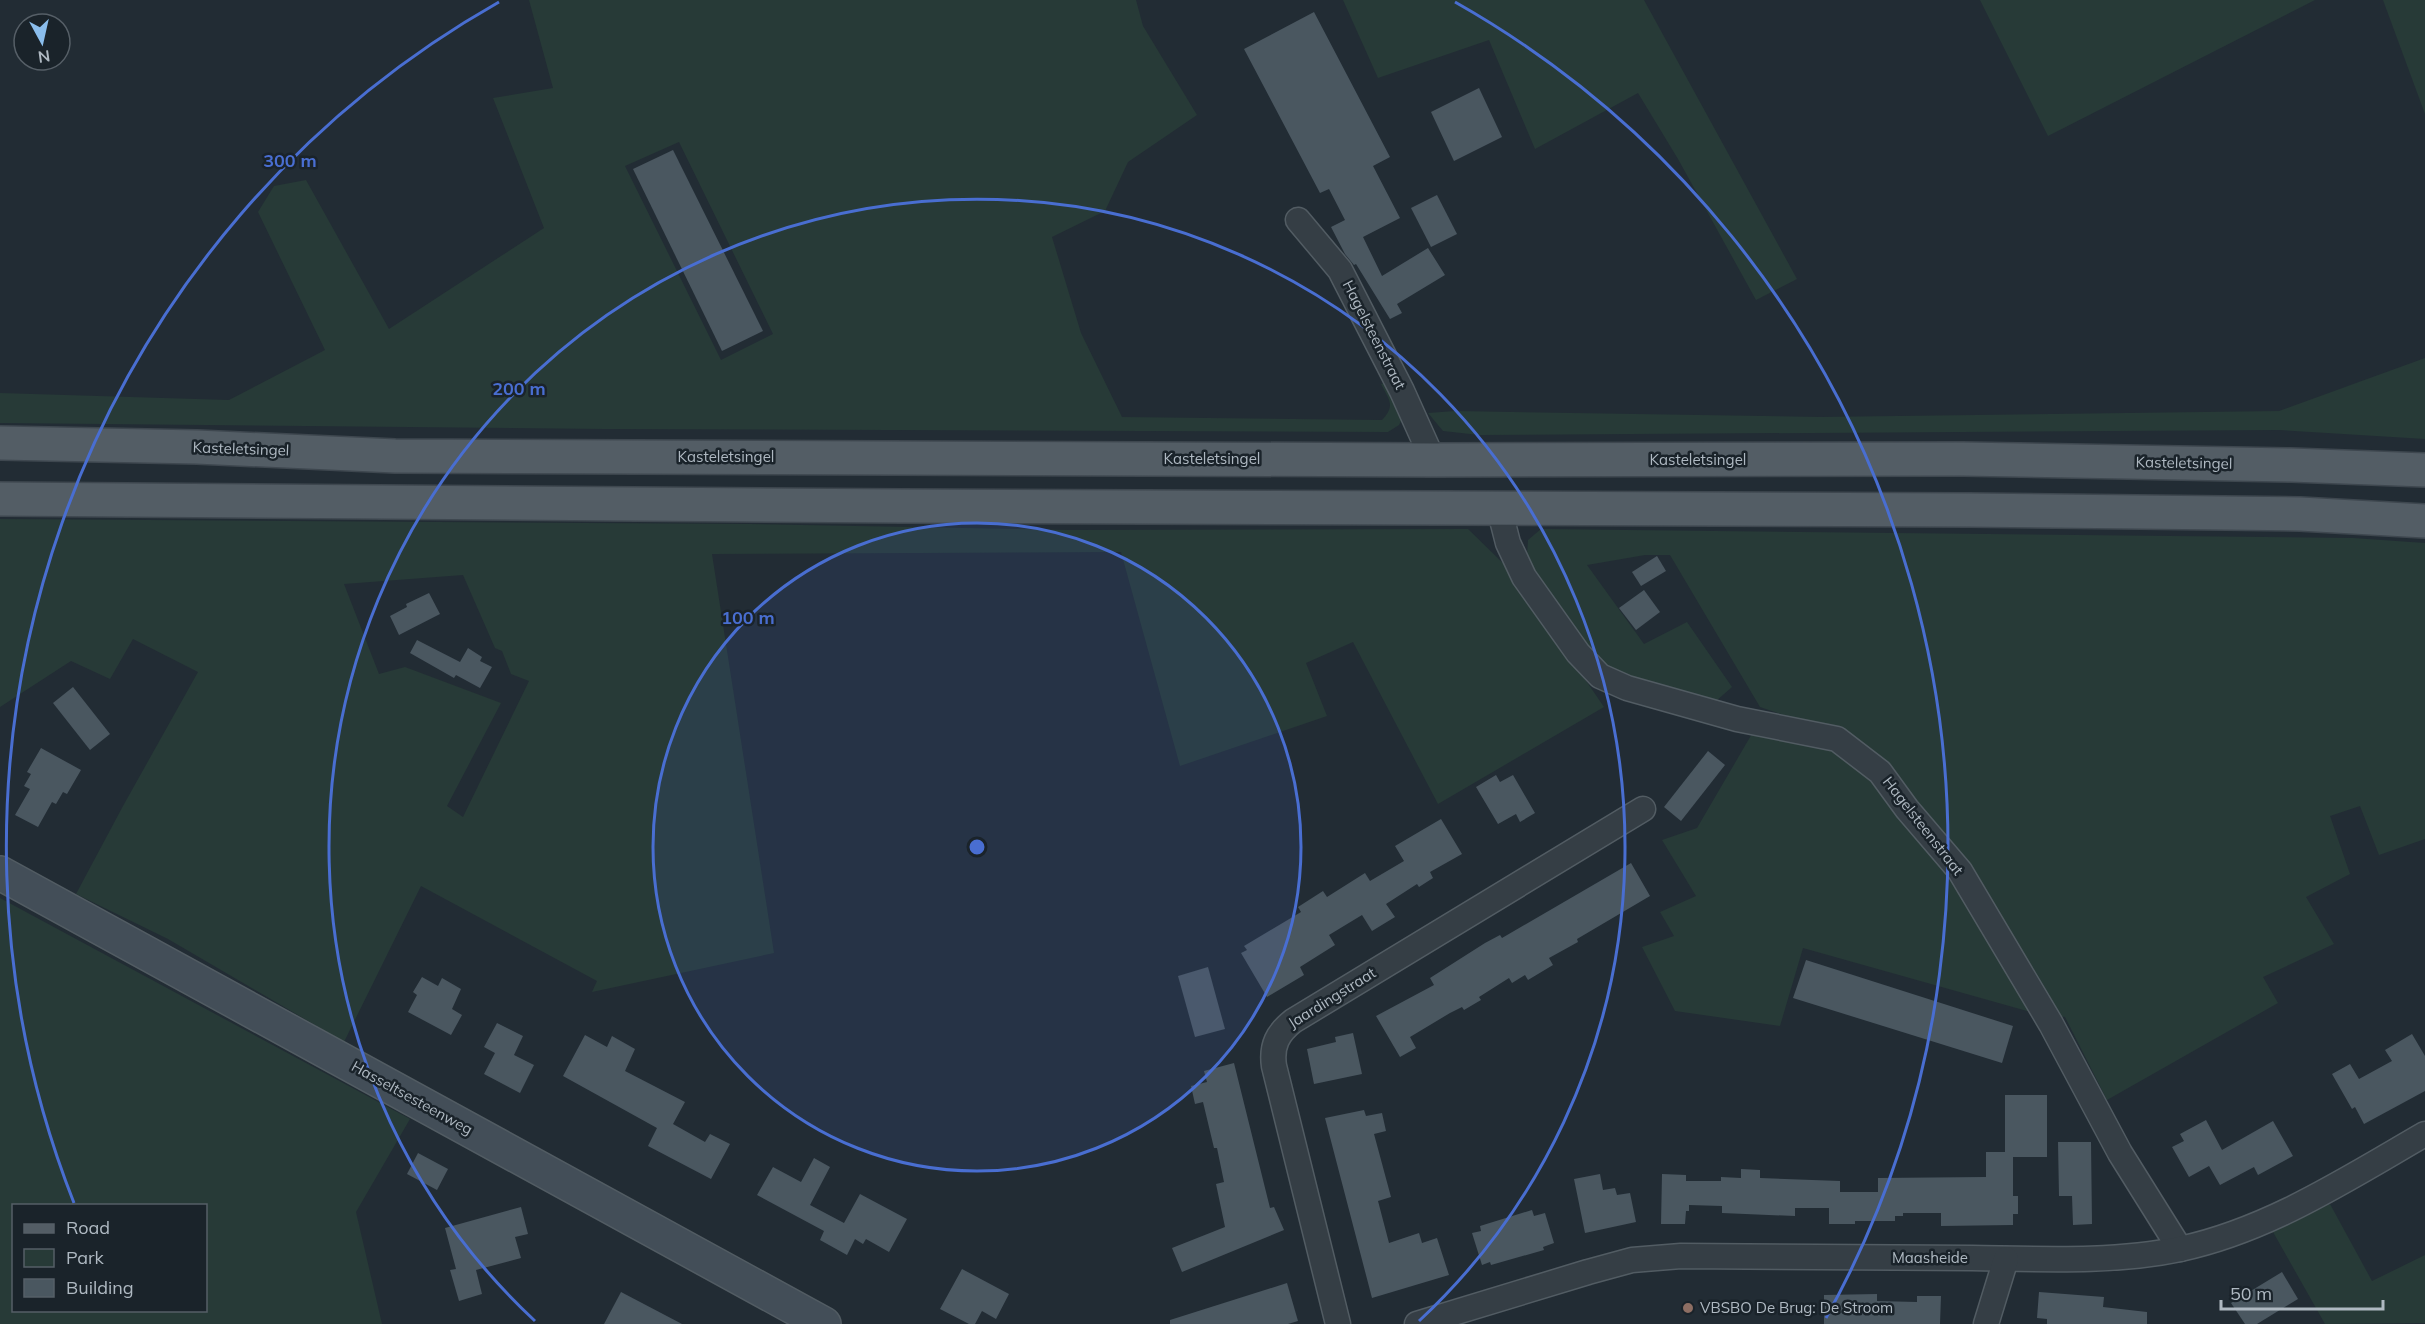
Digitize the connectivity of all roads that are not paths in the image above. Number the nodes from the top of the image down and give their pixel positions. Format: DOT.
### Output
graph roads {
  1 [pos="1298,220"];
  2 [pos="0,443"];
  3 [pos="1433,460"];
  4 [pos="2425,470"];
  5 [pos="0,499"];
  6 [pos="1499,508"];
  7 [pos="2425,520"];
  8 [pos="1643,809"];
  9 [pos="0,873"];
  10 [pos="2425,1134"];
  11 [pos="2180,1249"];
  12 [pos="2006,1259"];
  13 [pos="824,1324"];
  14 [pos="1338,1324"];
  15 [pos="1417,1324"];
  16 [pos="1986,1324"];
  1 -- 3 [label="street, Hagelsteenstraat"];
  2 -- 3 [label="main road, Kasteletsingel"];
  3 -- 4 [label="main road, Kasteletsingel"];
  5 -- 6 [label="main road"];
  6 -- 7 [label="main road"];
  6 -- 11 [label="street, Hagelsteenstraat"];
  8 -- 14 [label="street, Jaardingstraat"];
  9 -- 13 [label="street, Hasseltsesteenweg"];
  10 -- 11 [label="street, Maasheide"];
  11 -- 12 [label="street, Maasheide"];
  12 -- 15 [label="street, Maasheide"];
  12 -- 16 [label="street"];
}
